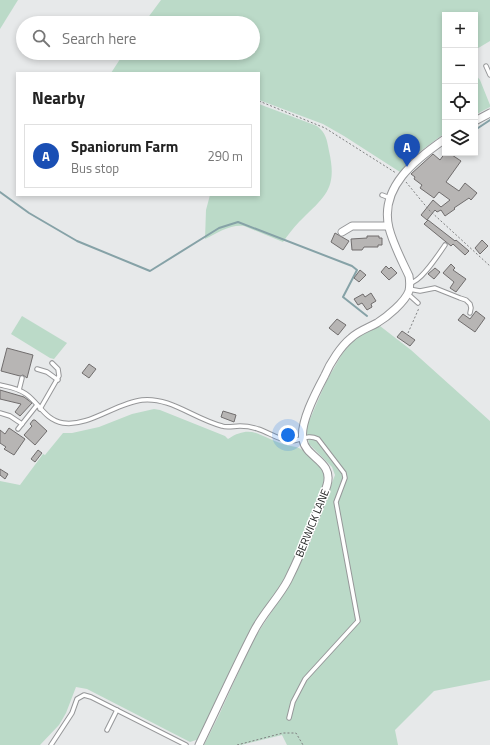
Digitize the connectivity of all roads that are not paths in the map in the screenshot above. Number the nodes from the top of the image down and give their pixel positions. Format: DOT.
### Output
graph roads {
  1 [pos="486,66"];
  2 [pos="490,75"];
  3 [pos="490,113"];
  4 [pos="477,120"];
  5 [pos="442,141"];
  6 [pos="382,195"];
  7 [pos="390,198"];
  8 [pos="388,226"];
  9 [pos="342,232"];
  10 [pos="444,246"];
  11 [pos="409,288"];
  12 [pos="418,303"];
  13 [pos="470,314"];
  14 [pos="52,363"];
  15 [pos="37,370"];
  16 [pos="22,378"];
  17 [pos="58,380"];
  18 [pos="0,385"];
  19 [pos="19,390"];
  20 [pos="38,407"];
  21 [pos="0,413"];
  22 [pos="22,424"];
  23 [pos="18,429"];
  24 [pos="303,438"];
  25 [pos="117,710"];
  26 [pos="289,718"];
  27 [pos="107,730"];
  28 [pos="51,745"];
  29 [pos="186,745"];
  30 [pos="199,745"];
  1 -- 2 [label="lane"];
  3 -- 4 [label="street"];
  5 -- 7 [label="street"];
  6 -- 7 [label="lane"];
  7 -- 8 [label="street"];
  8 -- 9 [label="street"];
  8 -- 11 [label="street"];
  10 -- 11 [label="lane"];
  11 -- 12 [label="lane"];
  11 -- 13 [label="lane"];
  11 -- 24 [label="street"];
  14 -- 17 [label="lane"];
  15 -- 17 [label="lane"];
  16 -- 19 [label="lane"];
  17 -- 20 [label="lane"];
  18 -- 19 [label="lane"];
  19 -- 20 [label="lane"];
  20 -- 22 [label="lane"];
  20 -- 24 [label="lane"];
  21 -- 22 [label="lane"];
  22 -- 23 [label="lane"];
  24 -- 26 [label="lane"];
  24 -- 30 [label="street, BERWICK LANE"];
  25 -- 27 [label="lane"];
  25 -- 28 [label="lane"];
  25 -- 29 [label="lane"];
}
